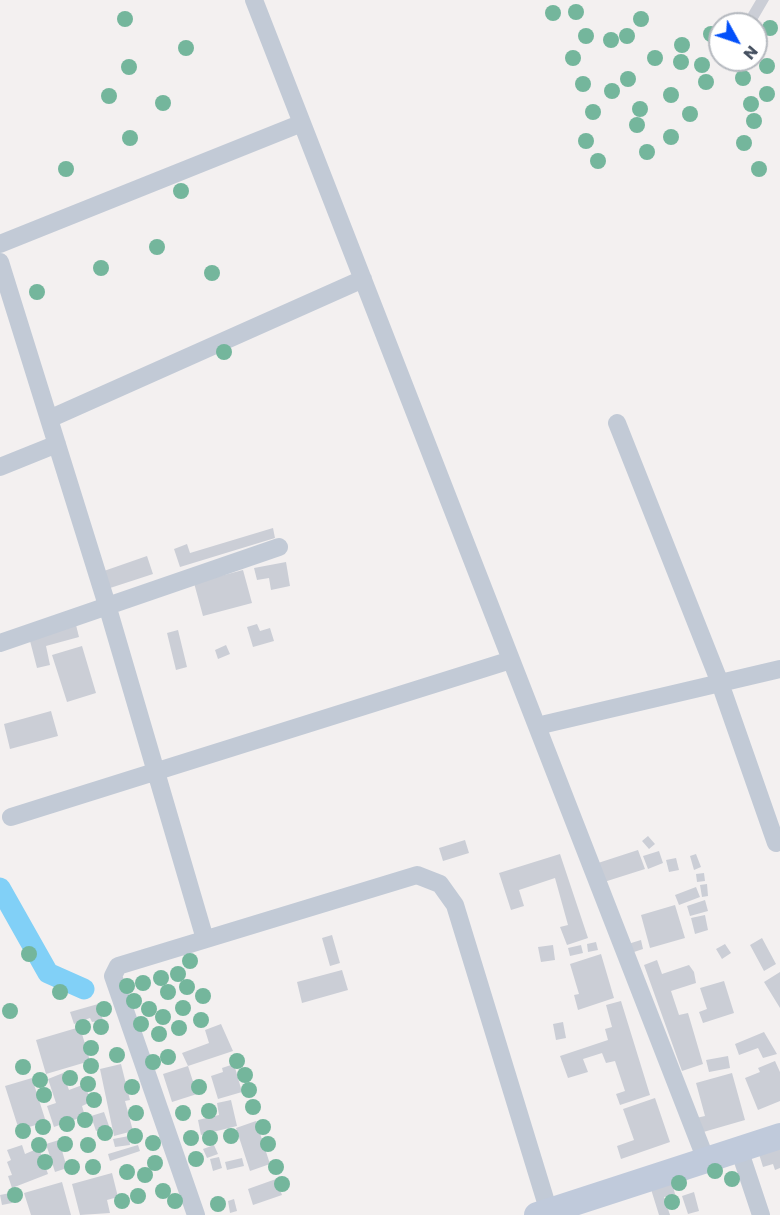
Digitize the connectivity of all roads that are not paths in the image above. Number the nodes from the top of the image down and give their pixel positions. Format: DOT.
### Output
graph roads {
  1 [pos="254,0"];
  2 [pos="302,123"];
  3 [pos="0,244"];
  4 [pos="0,262"];
  5 [pos="363,279"];
  6 [pos="8,318"];
  7 [pos="49,419"];
  8 [pos="617,423"];
  9 [pos="57,444"];
  10 [pos="0,467"];
  11 [pos="279,547"];
  12 [pos="107,605"];
  13 [pos="0,643"];
  14 [pos="511,660"];
  15 [pos="780,669"];
  16 [pos="720,683"];
  17 [pos="537,726"];
  18 [pos="156,773"];
  19 [pos="11,817"];
  20 [pos="776,843"];
  21 [pos="205,939"];
  22 [pos="780,1136"];
  23 [pos="739,1149"];
  24 [pos="706,1160"];
  25 [pos="557,1212"];
  26 [pos="196,1215"];
  27 [pos="761,1215"];
  1 -- 2 [label="street"];
  2 -- 3 [label="street"];
  2 -- 5 [label="street"];
  4 -- 6 [label="street"];
  5 -- 7 [label="street"];
  5 -- 14 [label="street"];
  6 -- 7 [label="street"];
  7 -- 9 [label="street"];
  8 -- 16 [label="street"];
  9 -- 10 [label="street"];
  9 -- 12 [label="street"];
  11 -- 12 [label="street"];
  12 -- 13 [label="street"];
  12 -- 18 [label="street"];
  14 -- 17 [label="street"];
  14 -- 18 [label="street"];
  15 -- 16 [label="street"];
  16 -- 17 [label="street"];
  16 -- 20 [label="street"];
  17 -- 24 [label="street"];
  18 -- 19 [label="street"];
  18 -- 21 [label="street"];
  21 -- 25 [label="street"];
  21 -- 26 [label="street"];
  22 -- 23 [label="street"];
  23 -- 24 [label="street"];
  23 -- 27 [label="street"];
  24 -- 25 [label="street"];
}
